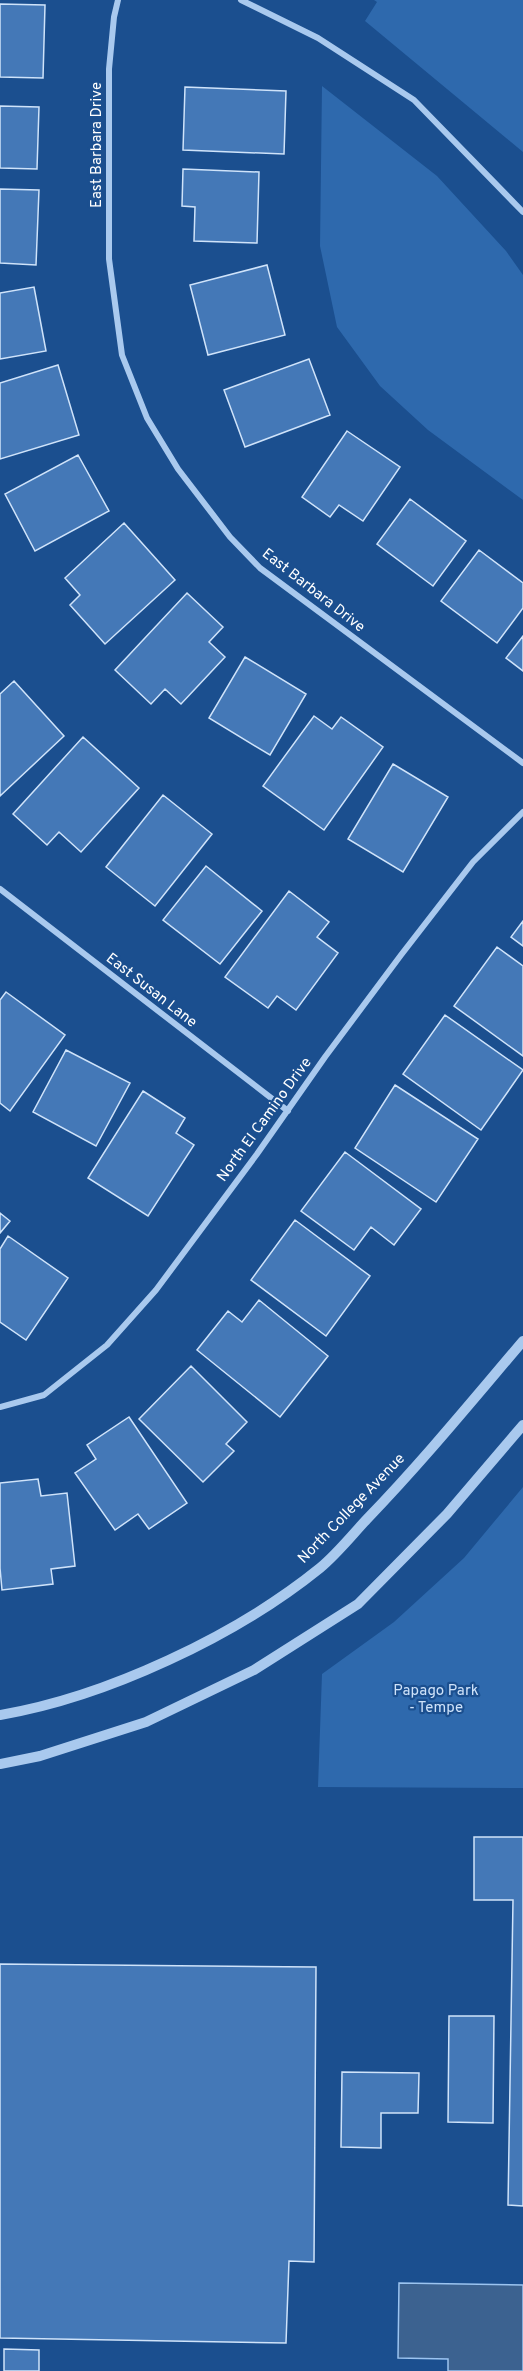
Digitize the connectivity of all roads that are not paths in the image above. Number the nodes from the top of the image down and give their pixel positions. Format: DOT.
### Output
graph roads {
  1 [pos="118,0"];
  2 [pos="241,0"];
  3 [pos="523,212"];
  4 [pos="523,764"];
  5 [pos="523,812"];
  6 [pos="0,889"];
  7 [pos="288,1111"];
  8 [pos="523,1341"];
  9 [pos="0,1407"];
  10 [pos="523,1425"];
  11 [pos="0,1715"];
  12 [pos="0,1764"];
  1 -- 4 [label="street, East Barbara Drive"];
  2 -- 3 [label="street"];
  5 -- 7 [label="street, North El Camino Drive"];
  6 -- 7 [label="street, East Susan Lane"];
  7 -- 9 [label="street, North El Camino Drive"];
  8 -- 11 [label="street, North College Avenue"];
  10 -- 12 [label="street"];
}
